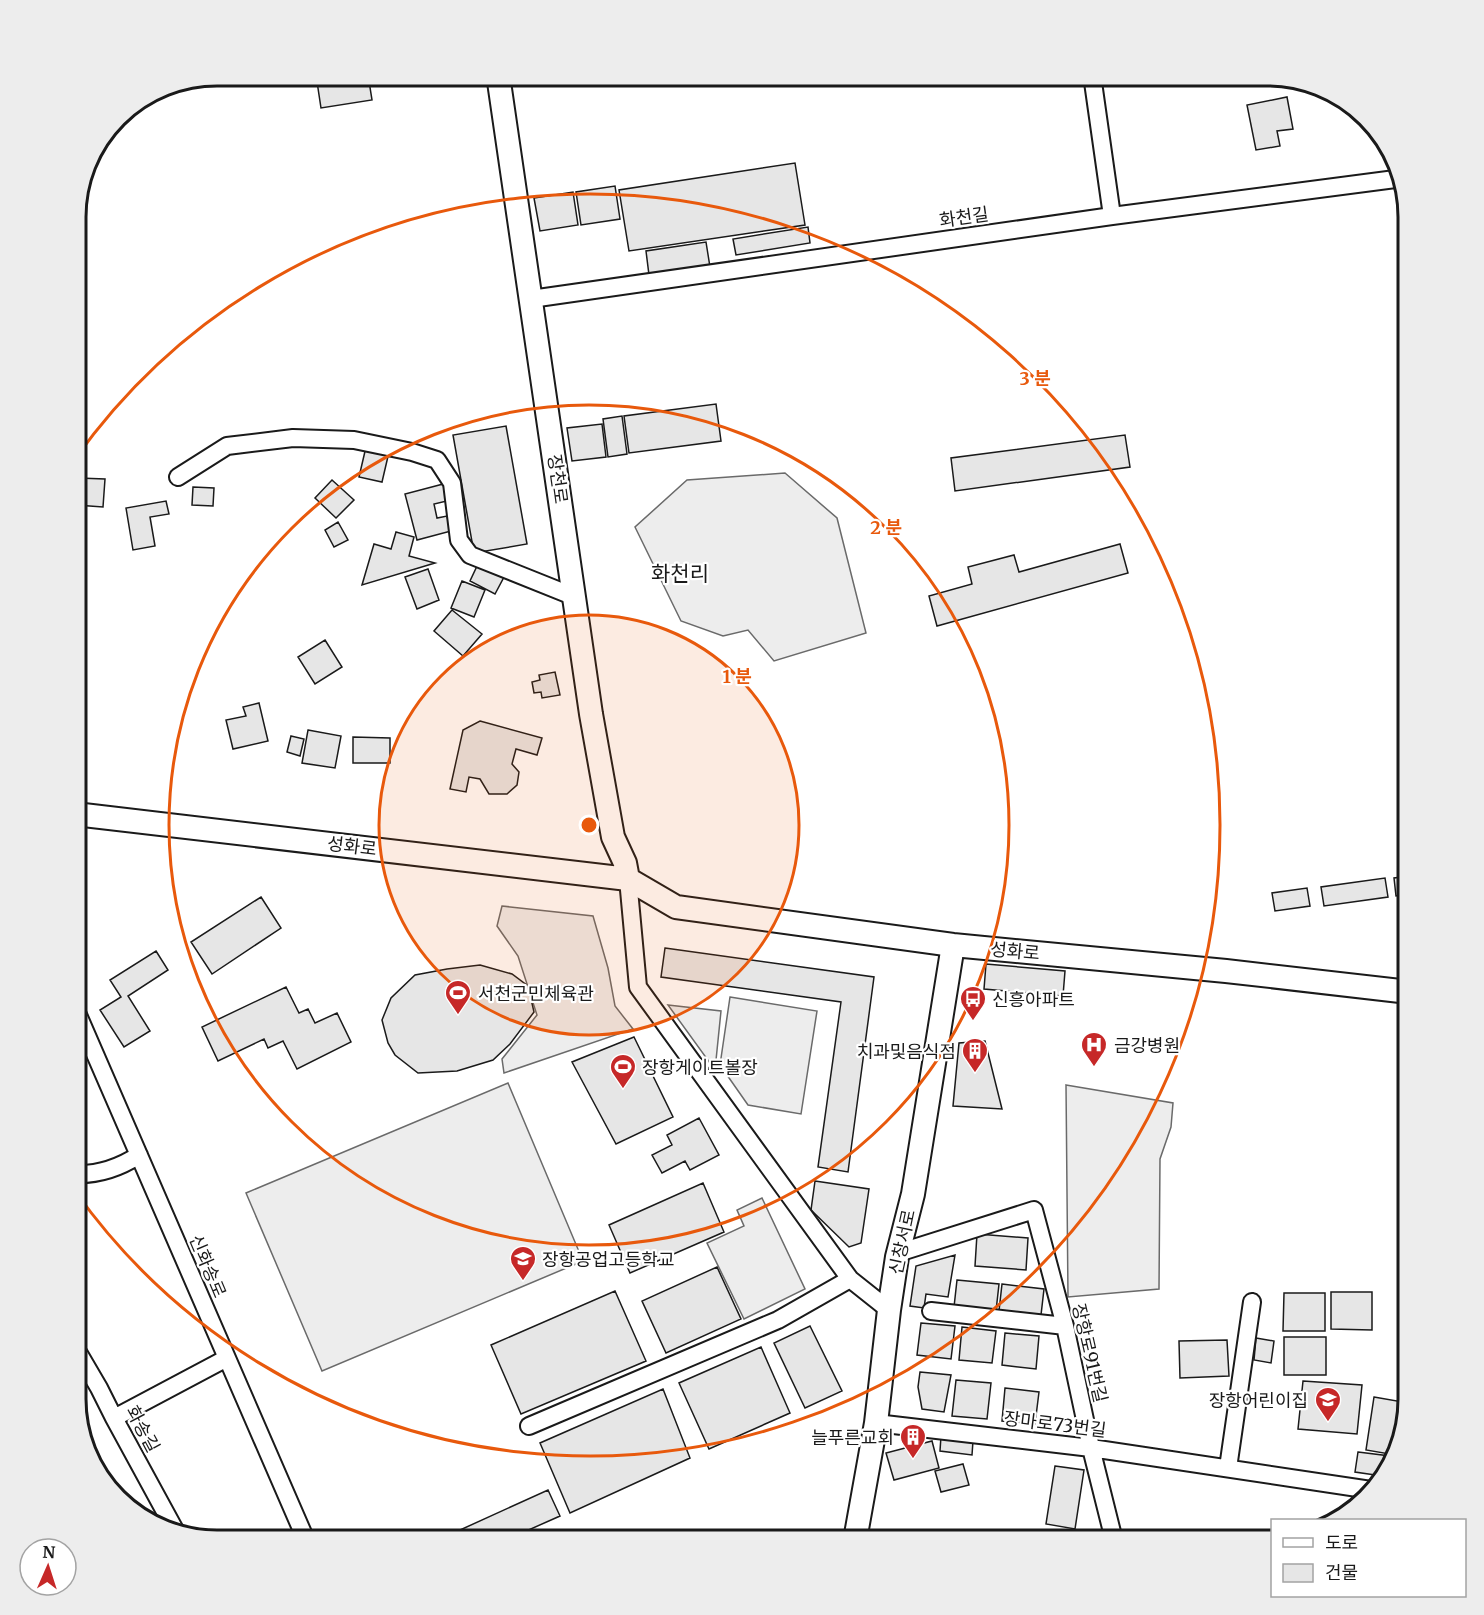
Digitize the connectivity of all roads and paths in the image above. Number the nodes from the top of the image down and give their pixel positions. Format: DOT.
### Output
graph roads {
  1 [pos="500,86"];
  2 [pos="1094,86"];
  3 [pos="1393,179"];
  4 [pos="1112,216"];
  5 [pos="531,299"];
  6 [pos="178,477"];
  7 [pos="575,597"];
  8 [pos="86,814"];
  9 [pos="628,879"];
  10 [pos="953,945"];
  11 [pos="1398,991"];
  12 [pos="86,1033"];
  13 [pos="139,1155"];
  14 [pos="86,1175"];
  15 [pos="898,1252"];
  16 [pos="850,1280"];
  17 [pos="1252,1302"];
  18 [pos="889,1310"];
  19 [pos="931,1311"];
  20 [pos="1065,1326"];
  21 [pos="227,1358"];
  22 [pos="86,1366"];
  23 [pos="114,1418"];
  24 [pos="876,1423"];
  25 [pos="529,1426"];
  26 [pos="1091,1448"];
  27 [pos="1228,1468"];
  28 [pos="1362,1489"];
  29 [pos="170,1521"];
  30 [pos="302,1530"];
  31 [pos="857,1530"];
  32 [pos="1112,1530"];
  1 -- 5 [label="main road, 장천로"];
  2 -- 4 [label="street"];
  3 -- 4 [label="street, 화천길"];
  4 -- 5 [label="street, 화천길"];
  5 -- 7 [label="main road, 장천로"];
  6 -- 7 [label="street"];
  7 -- 9 [label="main road, 장천로"];
  8 -- 9 [label="main road, 성화로"];
  9 -- 10 [label="main road, 성화로"];
  9 -- 16 [label="street"];
  10 -- 11 [label="main road, 성화로"];
  10 -- 15 [label="main road, 신창서로"];
  12 -- 13 [label="street, 신화송로"];
  13 -- 14 [label="street"];
  13 -- 21 [label="street, 신화송로"];
  15 -- 18 [label="main road, 신창서로"];
  15 -- 20 [label="street, 장항로91번길"];
  16 -- 18 [label="street"];
  16 -- 25 [label="street"];
  17 -- 27 [label="street"];
  18 -- 24 [label="main road, 신창서로"];
  19 -- 20 [label="street"];
  20 -- 26 [label="street, 장항로91번길"];
  21 -- 23 [label="street"];
  21 -- 30 [label="street, 신화송로"];
  22 -- 23 [label="street, 화송길"];
  23 -- 29 [label="street, 화송길"];
  24 -- 26 [label="street, 장마로73번길"];
  24 -- 31 [label="main road, 신창서로"];
  26 -- 27 [label="street, 장마로73번길"];
  26 -- 32 [label="street, 장항로91번길"];
  27 -- 28 [label="street, 장마로73번길"];
}
